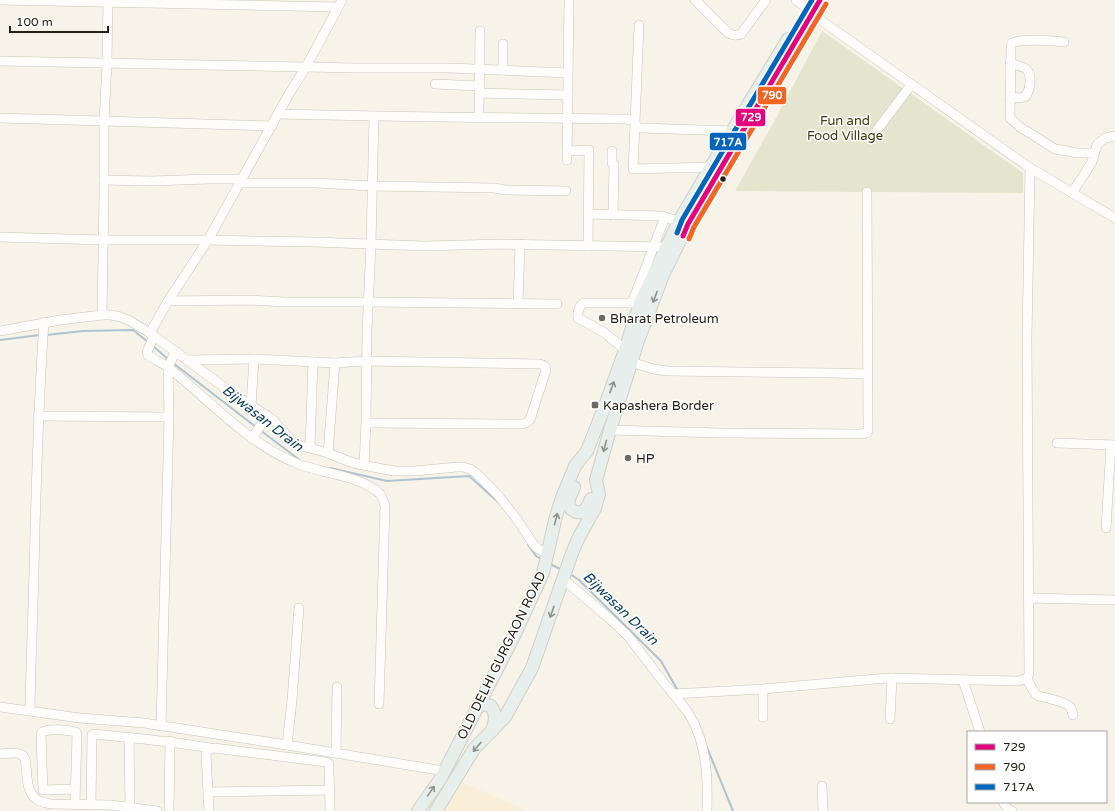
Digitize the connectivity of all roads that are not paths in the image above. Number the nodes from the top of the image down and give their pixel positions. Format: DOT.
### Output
graph roads {
  1 [pos="0,0"];
  2 [pos="569,0"];
  3 [pos="695,0"];
  4 [pos="766,0"];
  5 [pos="796,0"];
  6 [pos="820,0"];
  7 [pos="108,1"];
  8 [pos="340,3"];
  9 [pos="810,8"];
  10 [pos="639,25"];
  11 [pos="480,31"];
  12 [pos="1064,42"];
  13 [pos="503,44"];
  14 [pos="0,61"];
  15 [pos="107,63"];
  16 [pos="1010,63"];
  17 [pos="306,67"];
  18 [pos="480,69"];
  19 [pos="503,70"];
  20 [pos="568,73"];
  21 [pos="435,84"];
  22 [pos="911,85"];
  23 [pos="479,90"];
  24 [pos="568,95"];
  25 [pos="1010,98"];
  26 [pos="278,114"];
  27 [pos="374,117"];
  28 [pos="0,118"];
  29 [pos="479,118"];
  30 [pos="567,119"];
  31 [pos="104,122"];
  32 [pos="635,123"];
  33 [pos="272,126"];
  34 [pos="877,130"];
  35 [pos="732,131"];
  36 [pos="1115,136"];
  37 [pos="567,150"];
  38 [pos="612,151"];
  39 [pos="1094,153"];
  40 [pos="567,160"];
  41 [pos="711,167"];
  42 [pos="1030,168"];
  43 [pos="104,180"];
  44 [pos="241,181"];
  45 [pos="372,186"];
  46 [pos="566,191"];
  47 [pos="867,192"];
  48 [pos="1072,193"];
  49 [pos="589,214"];
  50 [pos="613,215"];
  51 [pos="665,217"];
  52 [pos="1115,218"];
  53 [pos="684,223"];
  54 [pos="0,237"];
  55 [pos="103,240"];
  56 [pos="208,240"];
  57 [pos="371,244"];
  58 [pos="520,244"];
  59 [pos="588,246"];
  60 [pos="653,247"];
  61 [pos="667,247"];
  62 [pos="168,301"];
  63 [pos="368,302"];
  64 [pos="636,303"];
  65 [pos="518,304"];
  66 [pos="557,304"];
  67 [pos="102,315"];
  68 [pos="44,322"];
  69 [pos="0,331"];
  70 [pos="152,336"];
  71 [pos="625,350"];
  72 [pos="175,354"];
  73 [pos="254,359"];
  74 [pos="188,360"];
  75 [pos="366,361"];
  76 [pos="313,362"];
  77 [pos="335,362"];
  78 [pos="631,362"];
  79 [pos="169,366"];
  80 [pos="868,374"];
  81 [pos="251,405"];
  82 [pos="38,416"];
  83 [pos="169,417"];
  84 [pos="266,417"];
  85 [pos="366,423"];
  86 [pos="610,430"];
  87 [pos="253,437"];
  88 [pos="1057,443"];
  89 [pos="1113,445"];
  90 [pos="310,448"];
  91 [pos="587,451"];
  92 [pos="328,454"];
  93 [pos="364,465"];
  94 [pos="350,470"];
  95 [pos="596,480"];
  96 [pos="1111,515"];
  97 [pos="1106,528"];
  98 [pos="547,558"];
  99 [pos="565,574"];
  100 [pos="1028,598"];
  101 [pos="1115,600"];
  102 [pos="299,608"];
  103 [pos="892,678"];
  104 [pos="1026,678"];
  105 [pos="963,680"];
  106 [pos="337,687"];
  107 [pos="763,690"];
  108 [pos="674,694"];
  109 [pos="379,704"];
  110 [pos="0,707"];
  111 [pos="476,708"];
  112 [pos="30,711"];
  113 [pos="1073,715"];
  114 [pos="763,717"];
  115 [pos="890,718"];
  116 [pos="162,726"];
  117 [pos="492,730"];
  118 [pos="980,731"];
  119 [pos="129,738"];
  120 [pos="170,741"];
  121 [pos="287,745"];
  122 [pos="210,748"];
  123 [pos="336,753"];
  124 [pos="0,754"];
  125 [pos="444,771"];
  126 [pos="822,786"];
  127 [pos="76,789"];
  128 [pos="330,790"];
  129 [pos="208,792"];
  130 [pos="1004,803"];
  131 [pos="75,804"];
  132 [pos="91,805"];
  133 [pos="110,808"];
  134 [pos="130,808"];
  135 [pos="440,810"];
  136 [pos="153,811"];
  137 [pos="169,811"];
  138 [pos="209,811"];
  139 [pos="330,811"];
  140 [pos="418,811"];
  141 [pos="707,811"];
  142 [pos="823,811"];
  143 [pos="1012,811"];
  1 -- 7 [label="street"];
  2 -- 20 [label="street"];
  3 -- 4 [label="street"];
  5 -- 9 [label="street"];
  6 -- 9 [label="main road, OLD DELHI GURGAON ROAD"];
  7 -- 8 [label="street"];
  7 -- 15 [label="street"];
  8 -- 17 [label="street"];
  9 -- 22 [label="street"];
  9 -- 35 [label="main road, OLD DELHI GURGAON ROAD"];
  9 -- 53 [label="main road, OLD DELHI GURGAON ROAD"];
  10 -- 32 [label="street"];
  11 -- 18 [label="street"];
  12 -- 16 [label="street"];
  13 -- 19 [label="street"];
  14 -- 15 [label="street"];
  15 -- 17 [label="street"];
  15 -- 31 [label="street"];
  16 -- 25 [label="street"];
  16 -- 25 [label="street"];
  17 -- 18 [label="street"];
  17 -- 26 [label="street"];
  18 -- 19 [label="street"];
  18 -- 23 [label="street"];
  19 -- 20 [label="street"];
  20 -- 24 [label="street"];
  21 -- 23 [label="street"];
  22 -- 34 [label="street"];
  22 -- 42 [label="street"];
  23 -- 24 [label="street"];
  23 -- 29 [label="street"];
  24 -- 30 [label="street"];
  25 -- 39 [label="street"];
  26 -- 27 [label="street"];
  26 -- 33 [label="street"];
  27 -- 29 [label="street"];
  27 -- 45 [label="street"];
  28 -- 31 [label="street"];
  29 -- 30 [label="street"];
  30 -- 32 [label="street"];
  30 -- 37 [label="street"];
  31 -- 33 [label="street"];
  31 -- 43 [label="street"];
  32 -- 35 [label="street"];
  32 -- 41 [label="street"];
  33 -- 44 [label="street"];
  35 -- 41 [label="main road, OLD DELHI GURGAON ROAD"];
  36 -- 39 [label="street"];
  37 -- 40 [label="street"];
  37 -- 49 [label="street"];
  38 -- 50 [label="street"];
  39 -- 48 [label="street"];
  41 -- 53 [label="main road, OLD DELHI GURGAON ROAD"];
  42 -- 48 [label="street"];
  42 -- 100 [label="street"];
  43 -- 44 [label="street"];
  43 -- 55 [label="street"];
  44 -- 45 [label="street"];
  44 -- 56 [label="street"];
  45 -- 46 [label="street"];
  45 -- 57 [label="street"];
  47 -- 80 [label="street"];
  48 -- 52 [label="street"];
  49 -- 50 [label="street"];
  49 -- 59 [label="street"];
  50 -- 51 [label="street"];
  51 -- 53 [label="street"];
  51 -- 60 [label="street"];
  53 -- 61 [label="main road, OLD DELHI GURGAON ROAD"];
  53 -- 78 [label="main road, OLD DELHI GURGAON ROAD, one-way"];
  54 -- 55 [label="street"];
  55 -- 56 [label="street"];
  55 -- 67 [label="street"];
  56 -- 57 [label="street"];
  56 -- 62 [label="street"];
  57 -- 58 [label="street"];
  57 -- 63 [label="street"];
  58 -- 59 [label="street"];
  58 -- 65 [label="street"];
  59 -- 60 [label="street"];
  60 -- 61 [label="street"];
  60 -- 64 [label="street"];
  61 -- 64 [label="main road, OLD DELHI GURGAON ROAD"];
  62 -- 63 [label="street"];
  62 -- 70 [label="street"];
  63 -- 65 [label="street"];
  63 -- 75 [label="street"];
  64 -- 71 [label="main road, OLD DELHI GURGAON ROAD"];
  64 -- 71 [label="street"];
  65 -- 66 [label="street"];
  67 -- 68 [label="street"];
  67 -- 70 [label="street"];
  68 -- 69 [label="street"];
  68 -- 82 [label="street"];
  70 -- 72 [label="street"];
  70 -- 79 [label="street"];
  91 -- 71 [label="main road, OLD DELHI GURGAON ROAD, one-way"];
  72 -- 74 [label="street"];
  72 -- 79 [label="street"];
  73 -- 74 [label="street"];
  73 -- 76 [label="street"];
  73 -- 81 [label="street"];
  74 -- 81 [label="street"];
  75 -- 77 [label="street"];
  75 -- 85 [label="street"];
  75 -- 85 [label="street"];
  76 -- 77 [label="street"];
  76 -- 90 [label="street"];
  77 -- 92 [label="street"];
  78 -- 80 [label="street"];
  78 -- 86 [label="main road, OLD DELHI GURGAON ROAD"];
  79 -- 83 [label="street"];
  79 -- 87 [label="street"];
  80 -- 86 [label="street"];
  81 -- 84 [label="street"];
  82 -- 83 [label="street"];
  82 -- 112 [label="street"];
  83 -- 116 [label="street"];
  84 -- 87 [label="street"];
  84 -- 90 [label="street"];
  85 -- 93 [label="street"];
  86 -- 95 [label="main road, OLD DELHI GURGAON ROAD, one-way"];
  87 -- 94 [label="street"];
  88 -- 89 [label="street"];
  89 -- 96 [label="street"];
  90 -- 92 [label="street"];
  91 -- 95 [label="main road"];
  98 -- 91 [label="main road, OLD DELHI GURGAON ROAD, one-way"];
  92 -- 94 [label="street"];
  93 -- 94 [label="street"];
  93 -- 98 [label="street"];
  94 -- 109 [label="street"];
  95 -- 99 [label="main road, OLD DELHI GURGAON ROAD"];
  96 -- 97 [label="street"];
  98 -- 111 [label="main road, OLD DELHI GURGAON ROAD"];
  99 -- 108 [label="street"];
  99 -- 117 [label="main road, OLD DELHI GURGAON ROAD, one-way"];
  100 -- 101 [label="street"];
  100 -- 104 [label="street"];
  102 -- 121 [label="street"];
  103 -- 105 [label="street"];
  103 -- 107 [label="street"];
  103 -- 115 [label="street"];
  104 -- 105 [label="street"];
  104 -- 113 [label="street"];
  105 -- 118 [label="street"];
  106 -- 123 [label="street"];
  107 -- 108 [label="street"];
  107 -- 114 [label="street"];
  108 -- 141 [label="street"];
  110 -- 112 [label="street"];
  111 -- 117 [label="main road"];
  111 -- 125 [label="main road, OLD DELHI GURGAON ROAD"];
  112 -- 116 [label="street"];
  116 -- 121 [label="street"];
  117 -- 135 [label="main road, OLD DELHI GURGAON ROAD, one-way"];
  119 -- 120 [label="street"];
  119 -- 132 [label="street"];
  119 -- 134 [label="street"];
  120 -- 122 [label="street"];
  120 -- 137 [label="street"];
  121 -- 123 [label="street"];
  122 -- 128 [label="street"];
  122 -- 129 [label="street"];
  123 -- 125 [label="street"];
  124 -- 131 [label="street"];
  140 -- 125 [label="main road, OLD DELHI GURGAON ROAD, one-way"];
  126 -- 142 [label="street"];
  127 -- 127 [label="street"];
  127 -- 131 [label="street"];
  128 -- 129 [label="street"];
  128 -- 139 [label="street"];
  129 -- 138 [label="street"];
  130 -- 143 [label="street"];
  131 -- 132 [label="street"];
  132 -- 133 [label="street"];
  133 -- 134 [label="street"];
  134 -- 136 [label="street"];
}
